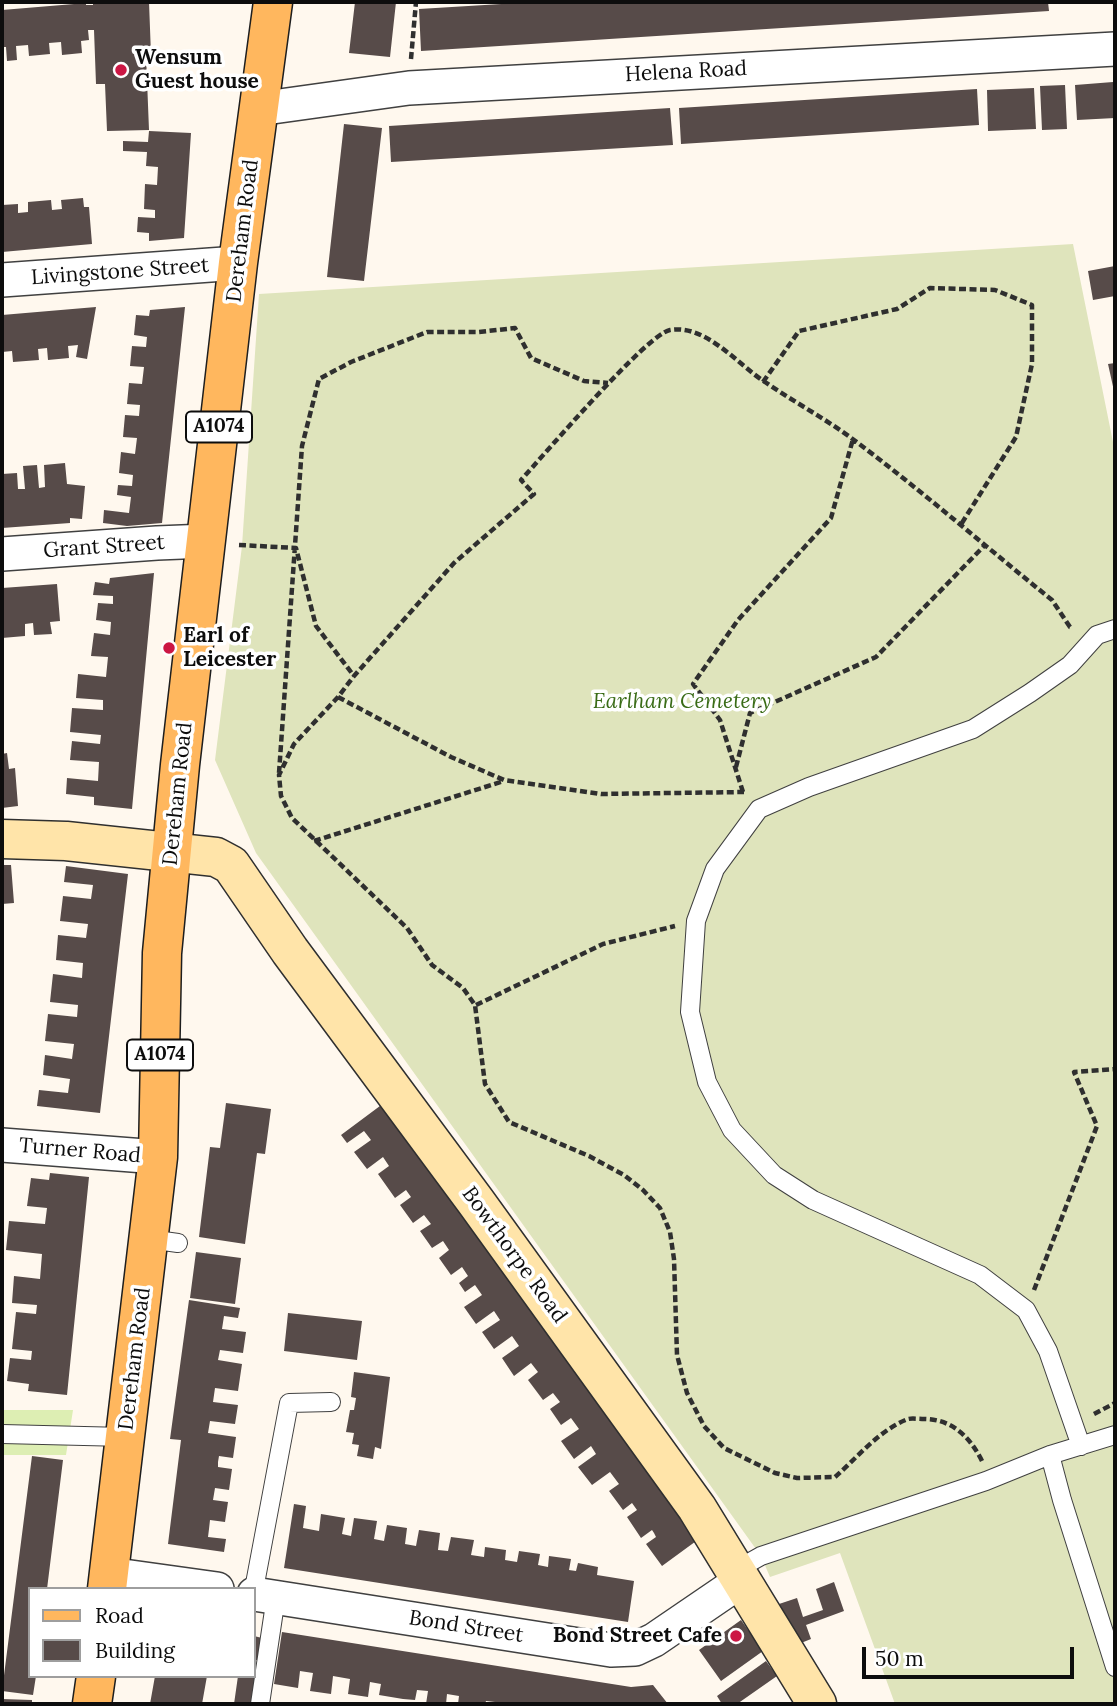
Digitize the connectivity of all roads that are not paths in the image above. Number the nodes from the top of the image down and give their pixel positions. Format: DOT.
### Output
graph roads {
  1 [pos="273,2"];
  2 [pos="1115,49"];
  3 [pos="258,108"];
  4 [pos="237,263"];
  5 [pos="2,280"];
  6 [pos="207,541"];
  7 [pos="2,554"];
  8 [pos="1115,629"];
  9 [pos="2,839"];
  10 [pos="172,853"];
  11 [pos="2,1144"];
  12 [pos="158,1157"];
  13 [pos="331,1402"];
  14 [pos="2,1434"];
  15 [pos="1115,1435"];
  16 [pos="125,1437"];
  17 [pos="1081,1446"];
  18 [pos="1050,1455"];
  19 [pos="739,1575"];
  20 [pos="108,1581"];
  21 [pos="190,1587"];
  22 [pos="261,1593"];
  23 [pos="1115,1667"];
  24 [pos="96,1678"];
  25 [pos="92,1704"];
  26 [pos="260,1704"];
  27 [pos="817,1704"];
  1 -- 3 [label="main road, Dereham Road / A1074"];
  2 -- 3 [label="street, Helena Road"];
  3 -- 4 [label="main road, Dereham Road / A1074"];
  4 -- 5 [label="street, Livingstone Street"];
  4 -- 6 [label="main road, Dereham Road / A1074"];
  6 -- 7 [label="street, Grant Street"];
  6 -- 10 [label="main road, Dereham Road / A1074"];
  8 -- 17 [label="lane"];
  9 -- 10 [label="street, Bowthorpe Road"];
  10 -- 12 [label="main road, Dereham Road / A1074"];
  10 -- 19 [label="street, Bowthorpe Road"];
  11 -- 12 [label="street, Turner Road"];
  12 -- 16 [label="main road, Dereham Road / A1074"];
  13 -- 22 [label="lane"];
  14 -- 16 [label="lane"];
  15 -- 17 [label="lane"];
  16 -- 20 [label="main road, Dereham Road / A1074"];
  17 -- 18 [label="lane"];
  18 -- 19 [label="lane"];
  18 -- 23 [label="lane"];
  19 -- 22 [label="street, Bond Street"];
  19 -- 27 [label="street, Bowthorpe Road"];
  20 -- 21 [label="street"];
  22 -- 26 [label="lane"];
  24 -- 25 [label="main road"];
}
